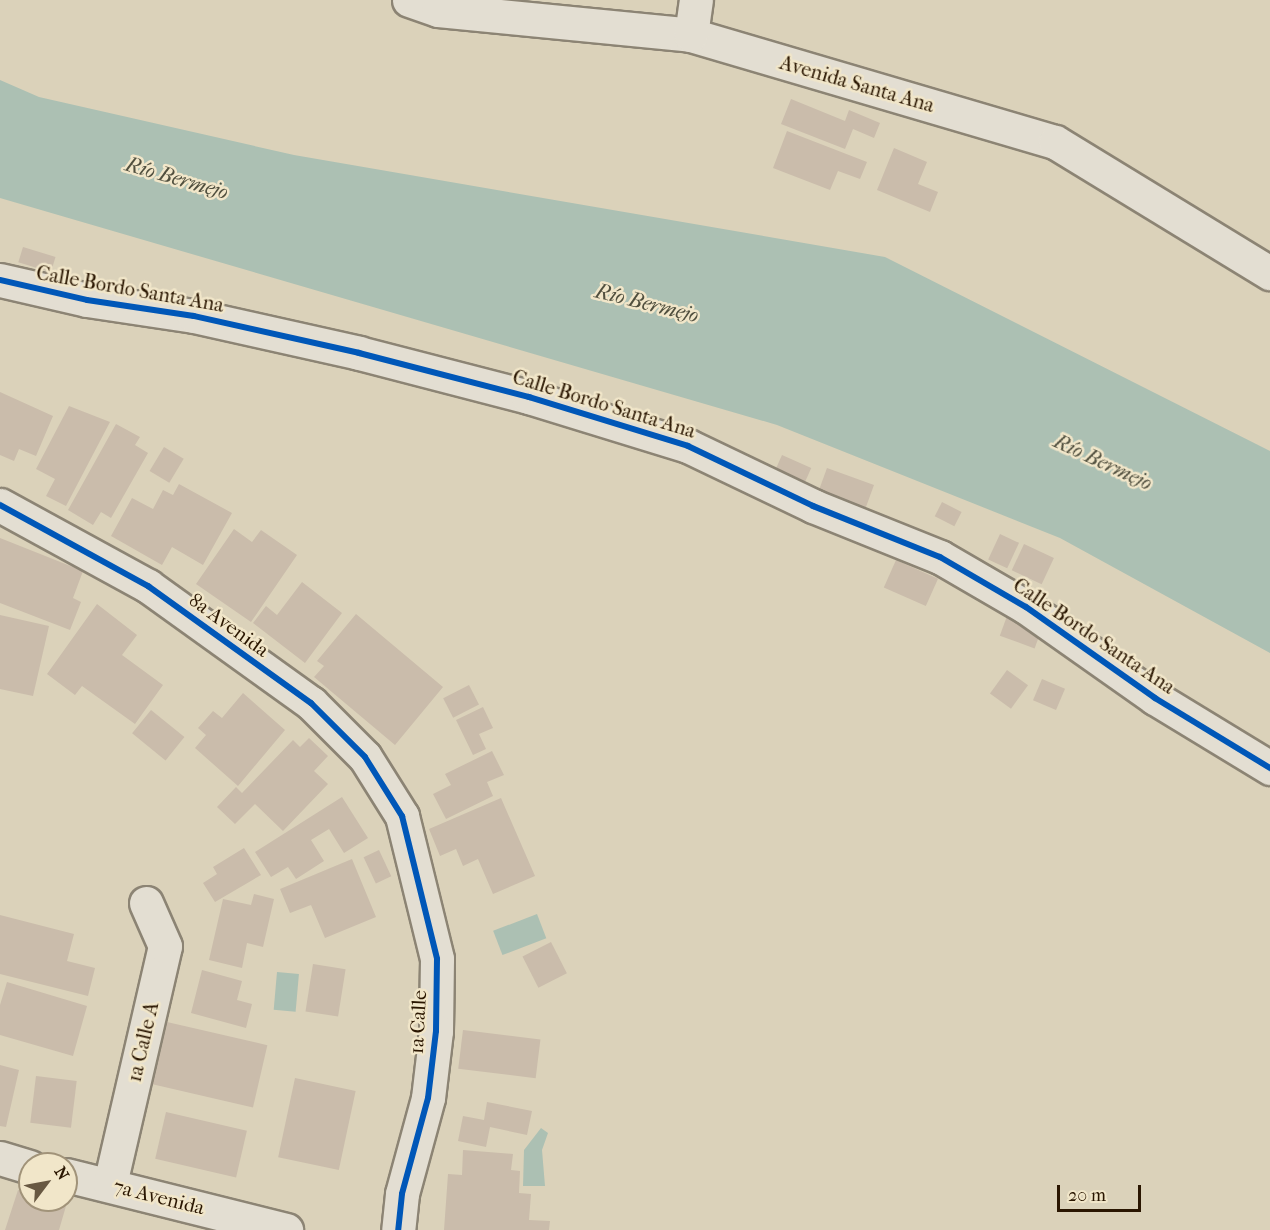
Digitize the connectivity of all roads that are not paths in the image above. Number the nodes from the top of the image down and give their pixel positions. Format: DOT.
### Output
graph roads {
  1 [pos="409,0"];
  2 [pos="696,0"];
  3 [pos="691,36"];
  4 [pos="1270,273"];
  5 [pos="0,280"];
  6 [pos="0,505"];
  7 [pos="1270,768"];
  8 [pos="402,816"];
  9 [pos="146,903"];
  10 [pos="0,1158"];
  11 [pos="18,1163"];
  12 [pos="78,1177"];
  13 [pos="110,1184"];
  14 [pos="286,1230"];
  15 [pos="398,1230"];
  1 -- 3 [label="street, Avenida Santa Ana"];
  2 -- 3 [label="street"];
  3 -- 4 [label="street, Avenida Santa Ana"];
  5 -- 7 [label="street, Calle Bordo Santa Ana"];
  6 -- 8 [label="street, 8a Avenida"];
  8 -- 15 [label="street, 1a Calle"];
  9 -- 13 [label="street, 1a Calle A"];
  10 -- 11 [label="street"];
  12 -- 13 [label="street, 7a Avenida"];
  13 -- 14 [label="street, 7a Avenida"];
}
